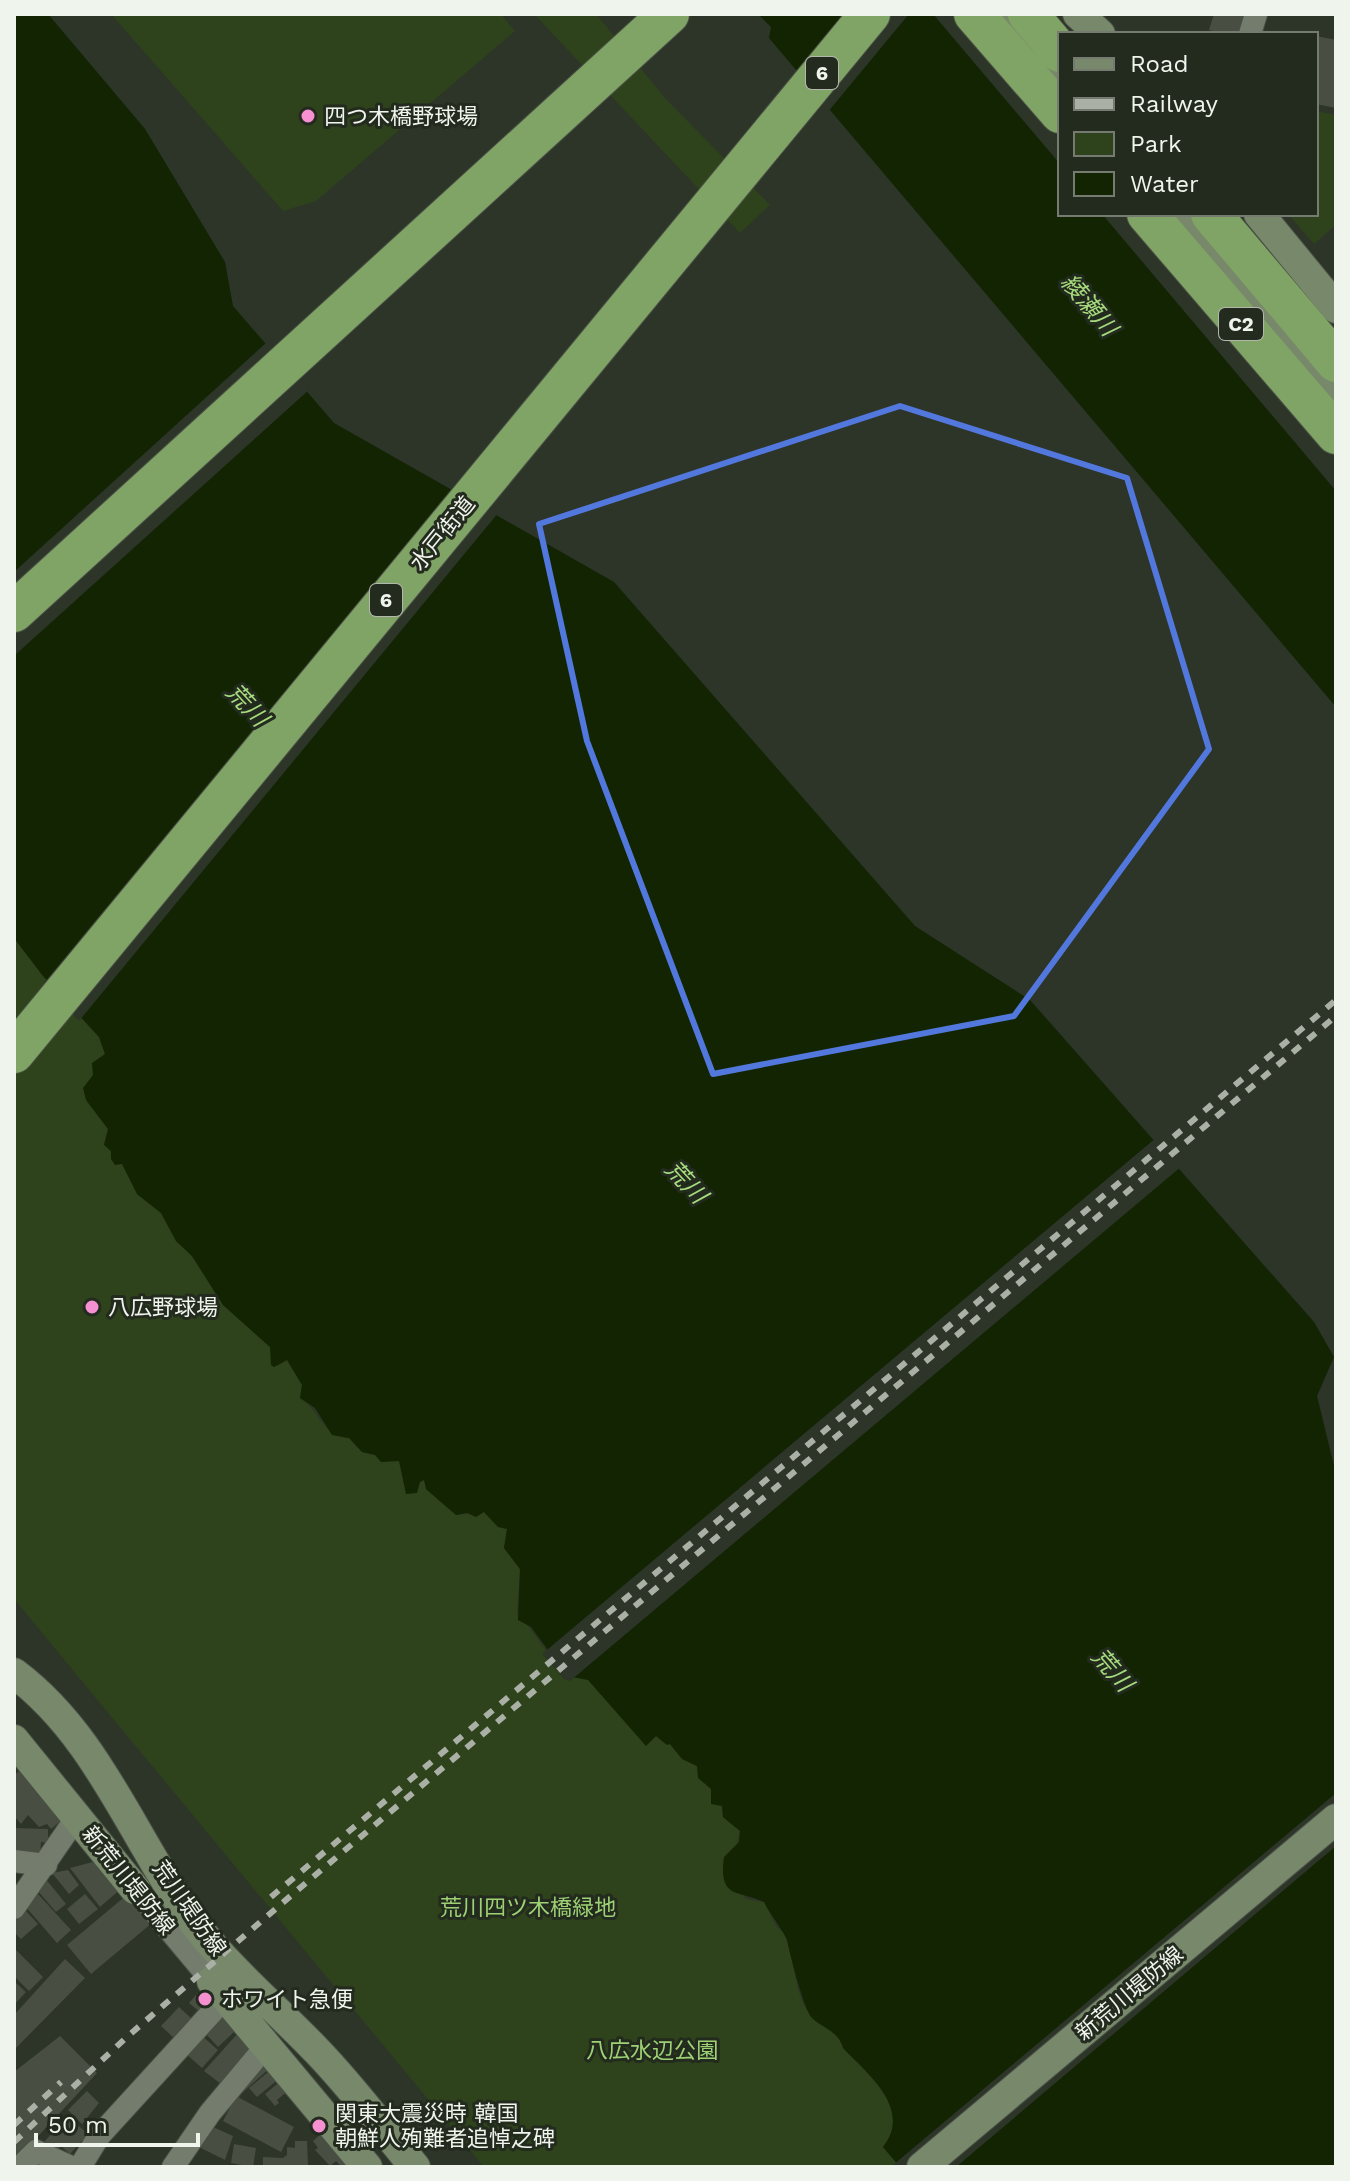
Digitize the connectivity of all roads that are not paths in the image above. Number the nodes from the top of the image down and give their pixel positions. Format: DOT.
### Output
graph roads {
  1 [pos="870,14"];
  2 [pos="974,14"];
  3 [pos="1007,14"];
  4 [pos="1028,14"];
  5 [pos="1063,14"];
  6 [pos="1078,14"];
  7 [pos="656,26"];
  8 [pos="1079,32"];
  9 [pos="1098,32"];
  10 [pos="1058,50"];
  11 [pos="1058,73"];
  12 [pos="1058,111"];
  13 [pos="1149,216"];
  14 [pos="1181,216"];
  15 [pos="1182,216"];
  16 [pos="1213,216"];
  17 [pos="1237,216"];
  18 [pos="1261,216"];
  19 [pos="1336,308"];
  20 [pos="1336,333"];
  21 [pos="1336,362"];
  22 [pos="1336,390"];
  23 [pos="1336,404"];
  24 [pos="1336,434"];
  25 [pos="14,612"];
  26 [pos="14,1053"];
  27 [pos="14,1673"];
  28 [pos="14,1740"];
  29 [pos="77,1817"];
  30 [pos="1336,1819"];
  31 [pos="14,1861"];
  32 [pos="46,1865"];
  33 [pos="135,1889"];
  34 [pos="14,1908"];
  35 [pos="218,1990"];
  36 [pos="266,2046"];
  37 [pos="28,2154"];
  38 [pos="71,2167"];
  39 [pos="80,2167"];
  40 [pos="173,2167"];
  41 [pos="367,2167"];
  42 [pos="415,2167"];
  43 [pos="922,2167"];
  1 -- 26 [label="highway, 水戸街道 / 6"];
  2 -- 12 [label="highway"];
  3 -- 11 [label="main road"];
  4 -- 10 [label="highway"];
  5 -- 8 [label="highway"];
  6 -- 9 [label="main road"];
  7 -- 25 [label="highway"];
  13 -- 24 [label="highway, C2"];
  14 -- 23 [label="highway"];
  15 -- 22 [label="main road"];
  16 -- 21 [label="highway, C2"];
  17 -- 20 [label="highway"];
  18 -- 19 [label="main road"];
  27 -- 42 [label="main road, 荒川堤防線"];
  28 -- 29 [label="main road, 新荒川堤防線"];
  29 -- 32 [label="street"];
  29 -- 33 [label="main road, 新荒川堤防線"];
  30 -- 43 [label="main road, 新荒川堤防線"];
  31 -- 32 [label="street"];
  32 -- 34 [label="street"];
  33 -- 35 [label="street, 新荒川堤防線"];
  35 -- 36 [label="main road, 新荒川堤防線"];
  35 -- 39 [label="street"];
  36 -- 40 [label="street"];
  36 -- 41 [label="main road, 新荒川堤防線"];
  37 -- 38 [label="street"];
}
